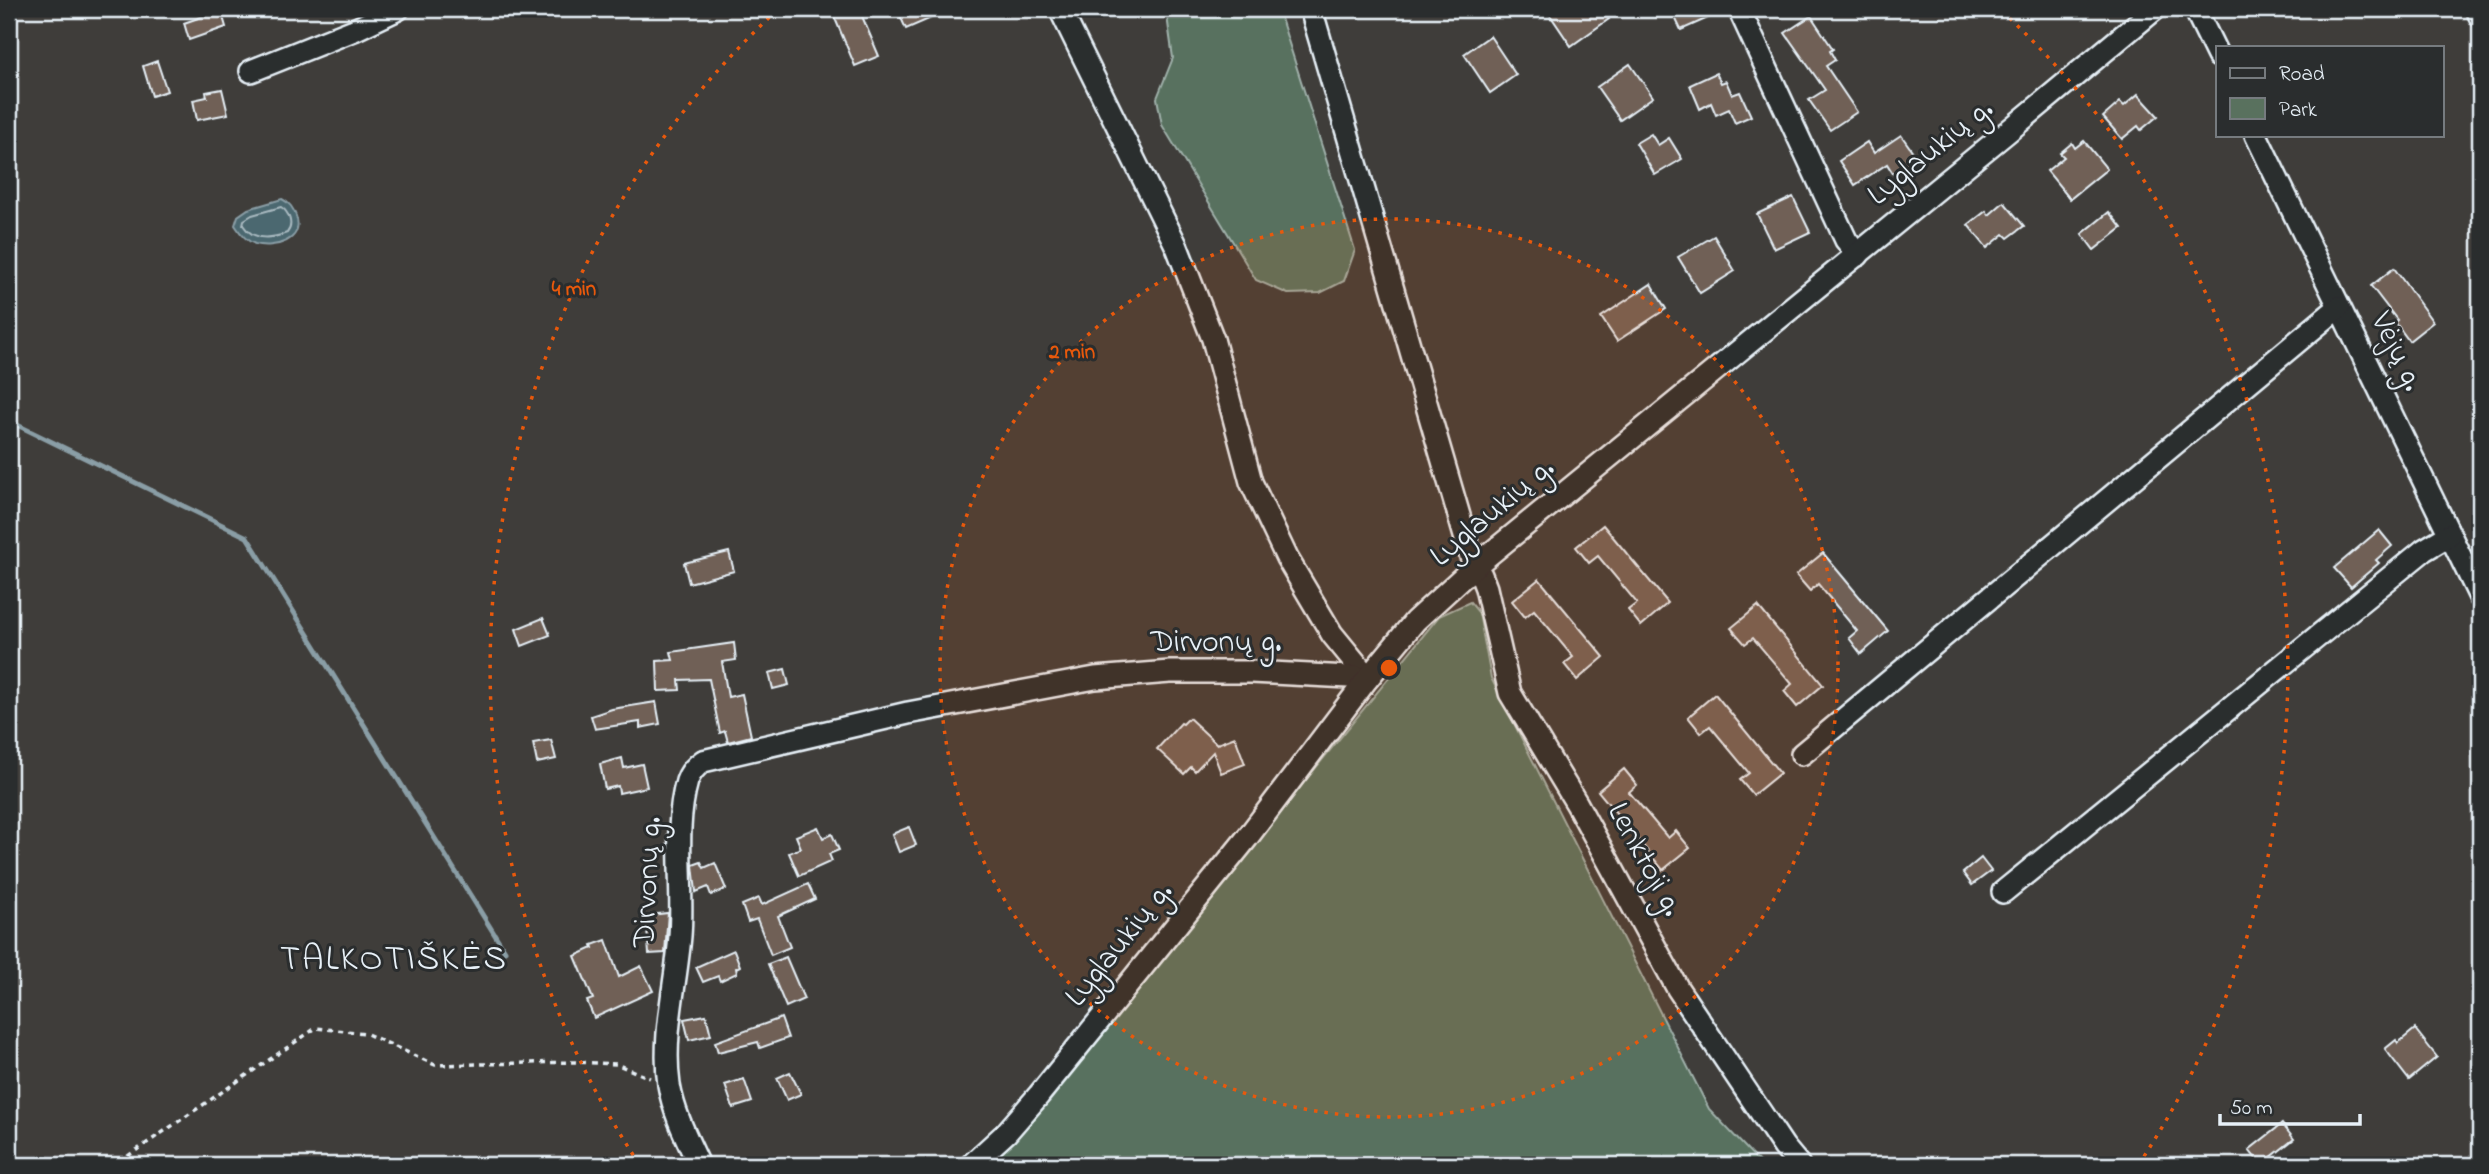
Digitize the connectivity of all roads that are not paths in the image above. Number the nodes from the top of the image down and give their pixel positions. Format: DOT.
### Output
graph roads {
  1 [pos="398,9"];
  2 [pos="1060,9"];
  3 [pos="1311,9"];
  4 [pos="1739,9"];
  5 [pos="2155,9"];
  6 [pos="2195,9"];
  7 [pos="2477,9"];
  8 [pos="2480,16"];
  9 [pos="2216,52"];
  10 [pos="251,71"];
  11 [pos="2256,136"];
  12 [pos="1858,255"];
  13 [pos="2339,307"];
  14 [pos="2449,535"];
  15 [pos="1475,567"];
  16 [pos="2480,597"];
  17 [pos="1368,678"];
  18 [pos="1802,754"];
  19 [pos="2003,892"];
  20 [pos="699,1165"];
  21 [pos="971,1165"];
  22 [pos="1799,1165"];
  1 -- 10 [label="street"];
  2 -- 17 [label="street"];
  3 -- 15 [label="street, Lenktoji g."];
  4 -- 12 [label="street"];
  5 -- 12 [label="street, Lyglaukių g."];
  6 -- 9 [label="street"];
  7 -- 8 [label="street"];
  11 -- 13 [label="street, Vėjų g."];
  12 -- 15 [label="street, Lyglaukių g."];
  13 -- 14 [label="street, Vėjų g."];
  13 -- 18 [label="street"];
  14 -- 16 [label="street, Vėjų g."];
  14 -- 19 [label="street"];
  15 -- 17 [label="street, Lyglaukių g."];
  15 -- 22 [label="street, Lenktoji g."];
  17 -- 20 [label="street, Dirvonų g."];
  17 -- 21 [label="street, Lyglaukių g."];
}
